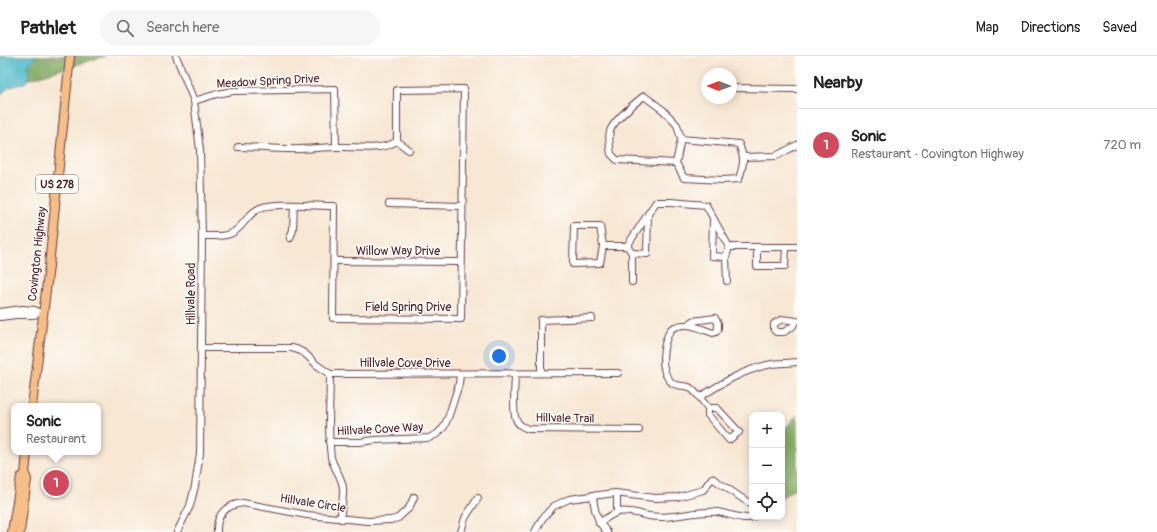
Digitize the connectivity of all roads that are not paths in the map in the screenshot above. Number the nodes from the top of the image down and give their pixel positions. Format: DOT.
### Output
graph roads {
  1 [pos="70,56"];
  2 [pos="176,56"];
  3 [pos="737,88"];
  4 [pos="797,89"];
  5 [pos="194,101"];
  6 [pos="681,139"];
  7 [pos="397,141"];
  8 [pos="797,145"];
  9 [pos="238,147"];
  10 [pos="336,147"];
  11 [pos="409,150"];
  12 [pos="744,157"];
  13 [pos="676,163"];
  14 [pos="389,204"];
  15 [pos="294,205"];
  16 [pos="462,206"];
  17 [pos="648,214"];
  18 [pos="713,219"];
  19 [pos="202,236"];
  20 [pos="290,238"];
  21 [pos="603,246"];
  22 [pos="627,246"];
  23 [pos="729,247"];
  24 [pos="757,247"];
  25 [pos="797,247"];
  26 [pos="786,248"];
  27 [pos="632,253"];
  28 [pos="726,257"];
  29 [pos="335,261"];
  30 [pos="461,262"];
  31 [pos="727,281"];
  32 [pos="632,282"];
  33 [pos="0,312"];
  34 [pos="41,313"];
  35 [pos="0,317"];
  36 [pos="592,318"];
  37 [pos="688,325"];
  38 [pos="201,348"];
  39 [pos="797,362"];
  40 [pos="618,373"];
  41 [pos="330,374"];
  42 [pos="460,374"];
  43 [pos="515,374"];
  44 [pos="541,374"];
  45 [pos="700,397"];
  46 [pos="32,403"];
  47 [pos="708,408"];
  48 [pos="639,430"];
  49 [pos="329,442"];
  50 [pos="27,455"];
  51 [pos="25,475"];
  52 [pos="616,494"];
  53 [pos="593,495"];
  54 [pos="414,497"];
  55 [pos="478,498"];
  56 [pos="749,503"];
  57 [pos="617,512"];
  58 [pos="749,518"];
  59 [pos="341,519"];
  60 [pos="600,523"];
  61 [pos="12,532"];
  62 [pos="20,532"];
  63 [pos="177,532"];
  64 [pos="217,532"];
  65 [pos="462,532"];
  66 [pos="535,532"];
  67 [pos="607,532"];
  1 -- 34 [label="main road, Covington Highway / US 278"];
  2 -- 5 [label="street, Hillvale Road"];
  3 -- 4 [label="street"];
  5 -- 10 [label="street, Meadow Spring Drive"];
  5 -- 19 [label="street, Hillvale Road"];
  6 -- 12 [label="street"];
  6 -- 13 [label="street"];
  6 -- 13 [label="street"];
  7 -- 10 [label="street"];
  7 -- 11 [label="street"];
  7 -- 16 [label="street, Field Spring Drive"];
  8 -- 12 [label="street"];
  9 -- 10 [label="street"];
  12 -- 13 [label="street"];
  14 -- 16 [label="street"];
  15 -- 19 [label="street, Field Spring Drive"];
  15 -- 20 [label="street"];
  15 -- 29 [label="street, Field Spring Drive"];
  16 -- 30 [label="street, Field Spring Drive"];
  17 -- 18 [label="street"];
  17 -- 22 [label="street"];
  17 -- 27 [label="street"];
  18 -- 23 [label="street"];
  18 -- 28 [label="street"];
  19 -- 38 [label="street, Hillvale Road"];
  21 -- 21 [label="street"];
  21 -- 22 [label="street"];
  22 -- 27 [label="street"];
  23 -- 24 [label="street"];
  23 -- 28 [label="street"];
  24 -- 26 [label="street"];
  24 -- 26 [label="street"];
  25 -- 26 [label="street"];
  27 -- 32 [label="street"];
  28 -- 31 [label="street"];
  29 -- 30 [label="street, Willow Way Drive"];
  29 -- 30 [label="street, Field Spring Drive"];
  33 -- 34 [label="street"];
  34 -- 35 [label="street"];
  34 -- 46 [label="main road, Covington Highway / US 278"];
  36 -- 44 [label="street"];
  37 -- 45 [label="street"];
  38 -- 41 [label="street"];
  38 -- 63 [label="street, Hillvale Road"];
  39 -- 45 [label="street"];
  40 -- 44 [label="street, Hillvale Cove Drive"];
  41 -- 42 [label="street, Hillvale Cove Drive"];
  41 -- 49 [label="street"];
  42 -- 43 [label="street, Hillvale Cove Drive"];
  42 -- 49 [label="street, Hillvale Cove Way"];
  43 -- 44 [label="street, Hillvale Cove Drive"];
  43 -- 48 [label="street, Hillvale Trail"];
  45 -- 47 [label="street"];
  47 -- 47 [label="street"];
  49 -- 59 [label="street"];
  50 -- 51 [label="main road"];
  51 -- 61 [label="main road"];
  51 -- 62 [label="main road"];
  52 -- 53 [label="street"];
  52 -- 56 [label="street"];
  52 -- 57 [label="street"];
  53 -- 60 [label="street"];
  53 -- 66 [label="street"];
  54 -- 59 [label="street, Hillvale Circle"];
  55 -- 65 [label="street"];
  57 -- 58 [label="street"];
  57 -- 60 [label="street"];
  59 -- 64 [label="street, Hillvale Circle"];
  60 -- 67 [label="street"];
}
